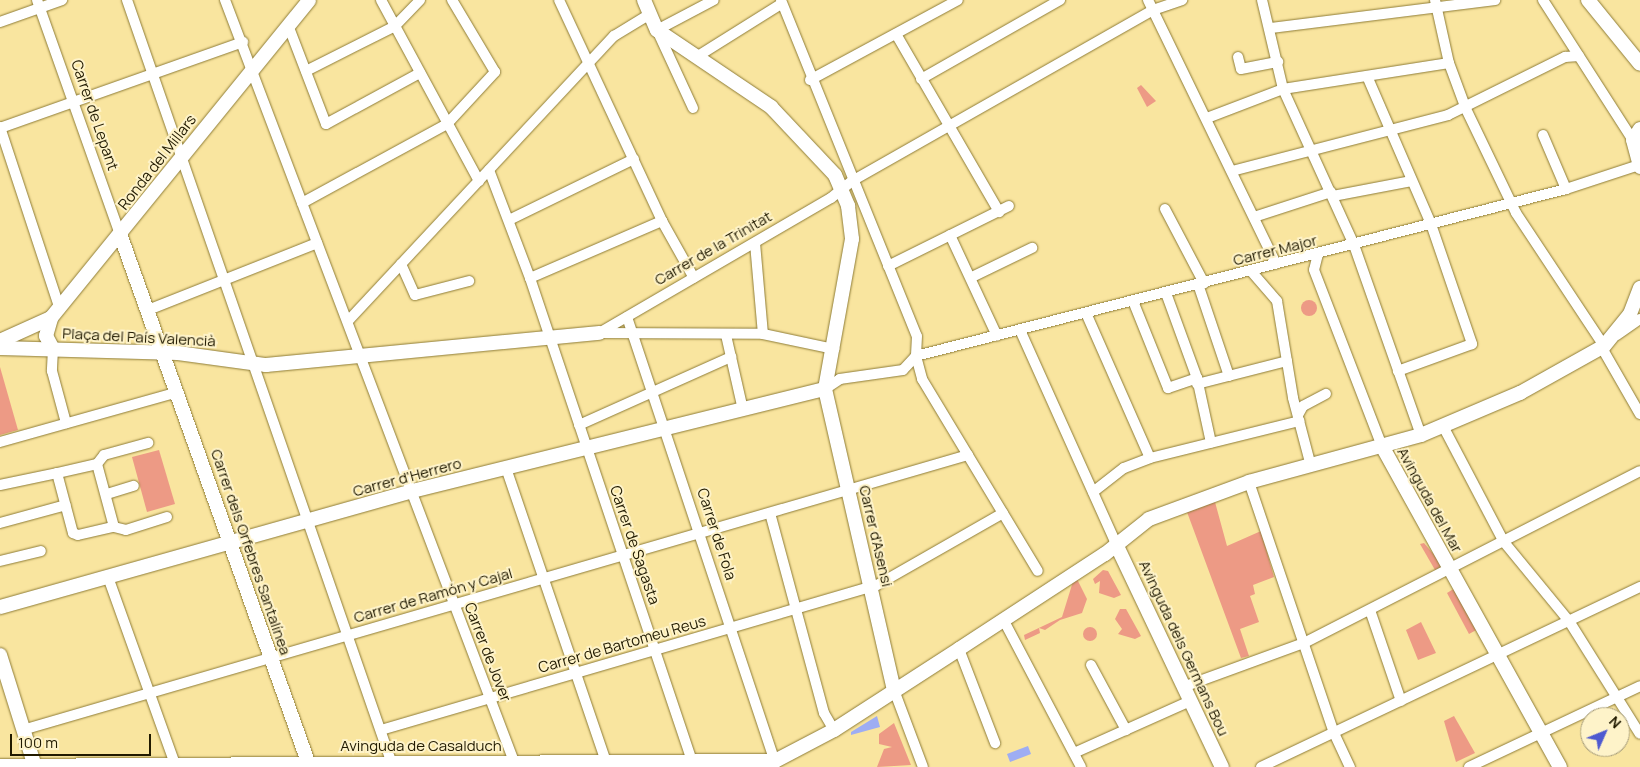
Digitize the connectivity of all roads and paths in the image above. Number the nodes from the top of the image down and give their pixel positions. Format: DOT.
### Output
graph roads {
  1 [pos="62,0"];
  2 [pos="127,0"];
  3 [pos="225,0"];
  4 [pos="308,0"];
  5 [pos="381,0"];
  6 [pos="420,0"];
  7 [pos="452,0"];
  8 [pos="559,0"];
  9 [pos="644,0"];
  10 [pos="714,0"];
  11 [pos="958,0"];
  12 [pos="1060,0"];
  13 [pos="1148,0"];
  14 [pos="1182,0"];
  15 [pos="1262,0"];
  16 [pos="1495,0"];
  17 [pos="1543,0"];
  18 [pos="1588,0"];
  19 [pos="781,2"];
  20 [pos="39,4"];
  21 [pos="1436,4"];
  22 [pos="1153,10"];
  23 [pos="650,14"];
  24 [pos="0,22"];
  25 [pos="288,25"];
  26 [pos="395,26"];
  27 [pos="1271,28"];
  28 [pos="657,30"];
  29 [pos="896,34"];
  30 [pos="243,42"];
  31 [pos="698,56"];
  32 [pos="1579,56"];
  33 [pos="1238,57"];
  34 [pos="590,61"];
  35 [pos="1278,62"];
  36 [pos="1449,63"];
  37 [pos="1640,64"];
  38 [pos="253,67"];
  39 [pos="306,71"];
  40 [pos="420,73"];
  41 [pos="153,74"];
  42 [pos="1367,76"];
  43 [pos="810,80"];
  44 [pos="921,80"];
  45 [pos="1283,89"];
  46 [pos="73,102"];
  47 [pos="693,108"];
  48 [pos="1466,109"];
  49 [pos="1207,118"];
  50 [pos="447,124"];
  51 [pos="949,126"];
  52 [pos="0,128"];
  53 [pos="1389,129"];
  54 [pos="1543,135"];
  55 [pos="1636,135"];
  56 [pos="1310,150"];
  57 [pos="182,157"];
  58 [pos="634,158"];
  59 [pos="1639,166"];
  60 [pos="489,170"];
  61 [pos="1232,170"];
  62 [pos="479,181"];
  63 [pos="1412,181"];
  64 [pos="847,185"];
  65 [pos="1566,190"];
  66 [pos="1332,194"];
  67 [pos="302,203"];
  68 [pos="1513,203"];
  69 [pos="1009,206"];
  70 [pos="1165,209"];
  71 [pos="998,212"];
  72 [pos="1254,217"];
  73 [pos="509,220"];
  74 [pos="662,222"];
  75 [pos="1431,224"];
  76 [pos="120,234"];
  77 [pos="950,236"];
  78 [pos="318,243"];
  79 [pos="755,243"];
  80 [pos="1354,245"];
  81 [pos="1032,248"];
  82 [pos="1318,254"];
  83 [pos="401,264"];
  84 [pos="1276,264"];
  85 [pos="888,266"];
  86 [pos="1251,271"];
  87 [pos="530,278"];
  88 [pos="694,278"];
  89 [pos="972,278"];
  90 [pos="225,280"];
  91 [pos="469,281"];
  92 [pos="1201,284"];
  93 [pos="1640,288"];
  94 [pos="1166,293"];
  95 [pos="1134,301"];
  96 [pos="148,310"];
  97 [pos="1086,313"];
  98 [pos="56,314"];
  99 [pos="627,317"];
  100 [pos="1640,319"];
  101 [pos="348,321"];
  102 [pos="1020,330"];
  103 [pos="599,333"];
  104 [pos="726,334"];
  105 [pos="763,334"];
  106 [pos="636,336"];
  107 [pos="997,336"];
  108 [pos="550,338"];
  109 [pos="0,341"];
  110 [pos="1606,344"];
  111 [pos="0,348"];
  112 [pos="53,349"];
  113 [pos="834,349"];
  114 [pos="164,352"];
  115 [pos="361,356"];
  116 [pos="916,356"];
  117 [pos="731,357"];
  118 [pos="1287,361"];
  119 [pos="253,362"];
  120 [pos="1398,371"];
  121 [pos="1229,376"];
  122 [pos="1197,381"];
  123 [pos="654,388"];
  124 [pos="825,388"];
  125 [pos="178,392"];
  126 [pos="1326,394"];
  127 [pos="743,410"];
  128 [pos="1640,414"];
  129 [pos="1299,418"];
  130 [pos="66,423"];
  131 [pos="579,425"];
  132 [pos="1443,426"];
  133 [pos="666,428"];
  134 [pos="1421,435"];
  135 [pos="0,442"];
  136 [pos="148,443"];
  137 [pos="1211,443"];
  138 [pos="1382,446"];
  139 [pos="587,448"];
  140 [pos="968,455"];
  141 [pos="1150,458"];
  142 [pos="96,464"];
  143 [pos="1312,466"];
  144 [pos="506,468"];
  145 [pos="1640,471"];
  146 [pos="57,473"];
  147 [pos="1250,482"];
  148 [pos="0,485"];
  149 [pos="134,486"];
  150 [pos="849,490"];
  151 [pos="412,491"];
  152 [pos="1093,492"];
  153 [pos="107,494"];
  154 [pos="66,505"];
  155 [pos="770,513"];
  156 [pos="1002,513"];
  157 [pos="167,517"];
  158 [pos="307,521"];
  159 [pos="0,523"];
  160 [pos="114,527"];
  161 [pos="700,533"];
  162 [pos="231,542"];
  163 [pos="1504,542"];
  164 [pos="1116,544"];
  165 [pos="41,551"];
  166 [pos="623,556"];
  167 [pos="0,561"];
  168 [pos="1451,570"];
  169 [pos="1038,572"];
  170 [pos="108,577"];
  171 [pos="544,578"];
  172 [pos="870,587"];
  173 [pos="1640,587"];
  174 [pos="454,604"];
  175 [pos="0,608"];
  176 [pos="796,608"];
  177 [pos="1370,610"];
  178 [pos="1003,619"];
  179 [pos="1569,621"];
  180 [pos="731,628"];
  181 [pos="347,635"];
  182 [pos="1304,643"];
  183 [pos="959,649"];
  184 [pos="655,650"];
  185 [pos="0,655"];
  186 [pos="1498,655"];
  187 [pos="271,657"];
  188 [pos="1092,665"];
  189 [pos="576,673"];
  190 [pos="1640,686"];
  191 [pos="1183,687"];
  192 [pos="894,690"];
  193 [pos="150,692"];
  194 [pos="1616,697"];
  195 [pos="490,698"];
  196 [pos="1190,701"];
  197 [pos="1402,701"];
  198 [pos="26,730"];
  199 [pos="381,730"];
  200 [pos="834,730"];
  201 [pos="1126,730"];
  202 [pos="1334,733"];
  203 [pos="1542,733"];
  204 [pos="1640,734"];
  205 [pos="995,742"];
  206 [pos="1074,753"];
  207 [pos="392,764"];
  208 [pos="515,764"];
  209 [pos="607,764"];
  210 [pos="693,764"];
  211 [pos="775,764"];
  212 [pos="176,765"];
  213 [pos="309,765"];
  214 [pos="0,766"];
  215 [pos="35,766"];
  216 [pos="923,767"];
  217 [pos="1081,767"];
  218 [pos="1222,767"];
  219 [pos="1261,767"];
  220 [pos="1350,767"];
  221 [pos="1469,767"];
  222 [pos="1560,767"];
  1 -- 20 [label="street"];
  2 -- 41 [label="street"];
  3 -- 30 [label="street"];
  4 -- 25 [label="street, Ronda del Millars"];
  5 -- 26 [label="street"];
  6 -- 26 [label="street"];
  7 -- 50 [label="street"];
  8 -- 34 [label="street"];
  9 -- 23 [label="street"];
  10 -- 28 [label="street"];
  11 -- 29 [label="street"];
  12 -- 44 [label="street"];
  13 -- 22 [label="street"];
  14 -- 22 [label="street, Carrer de la Trinitat"];
  15 -- 27 [label="street"];
  16 -- 21 [label="street"];
  17 -- 32 [label="street"];
  18 -- 37 [label="street"];
  19 -- 31 [label="street"];
  19 -- 43 [label="street"];
  20 -- 24 [label="street"];
  20 -- 46 [label="street, Carrer de Lepant"];
  21 -- 27 [label="street"];
  21 -- 36 [label="street"];
  22 -- 49 [label="street"];
  22 -- 51 [label="street, Carrer de la Trinitat"];
  23 -- 28 [label="street"];
  23 -- 34 [label="street"];
  25 -- 38 [label="street, Ronda del Millars"];
  25 -- 39 [label="street"];
  26 -- 39 [label="street"];
  26 -- 40 [label="street"];
  27 -- 35 [label="street"];
  28 -- 31 [label="street"];
  28 -- 47 [label="street"];
  29 -- 43 [label="street"];
  29 -- 44 [label="street"];
  30 -- 38 [label="street"];
  30 -- 41 [label="street"];
  31 -- 64 [label="street"];
  32 -- 48 [label="street"];
  32 -- 55 [label="street"];
  33 -- 35 [label="street"];
  34 -- 58 [label="street"];
  34 -- 60 [label="street"];
  35 -- 45 [label="street"];
  36 -- 42 [label="street"];
  36 -- 48 [label="street"];
  38 -- 57 [label="street, Ronda del Millars"];
  38 -- 67 [label="street"];
  39 -- 40 [label="street"];
  40 -- 50 [label="street"];
  41 -- 46 [label="street"];
  41 -- 57 [label="street"];
  42 -- 45 [label="street"];
  42 -- 53 [label="street"];
  43 -- 64 [label="street"];
  44 -- 51 [label="street"];
  45 -- 49 [label="street"];
  45 -- 56 [label="street"];
  46 -- 52 [label="street"];
  46 -- 76 [label="street, Carrer de Lepant"];
  48 -- 53 [label="street"];
  48 -- 68 [label="street"];
  49 -- 61 [label="street"];
  50 -- 62 [label="street"];
  50 -- 67 [label="street"];
  51 -- 64 [label="street, Carrer de la Trinitat"];
  51 -- 71 [label="street"];
  52 -- 98 [label="street"];
  53 -- 56 [label="street"];
  53 -- 63 [label="street"];
  54 -- 65 [label="street"];
  55 -- 59 [label="street"];
  56 -- 61 [label="street"];
  56 -- 66 [label="street"];
  57 -- 76 [label="street, Ronda del Millars"];
  57 -- 90 [label="street"];
  58 -- 73 [label="street"];
  58 -- 74 [label="street"];
  59 -- 65 [label="street, Carrer Major"];
  60 -- 62 [label="street"];
  60 -- 73 [label="street, Carrer de Sagasta"];
  61 -- 72 [label="street"];
  62 -- 83 [label="street"];
  63 -- 66 [label="street"];
  63 -- 75 [label="street"];
  64 -- 79 [label="street, Carrer de la Trinitat"];
  64 -- 85 [label="street"];
  64 -- 113 [label="street"];
  65 -- 68 [label="street, Carrer Major"];
  66 -- 72 [label="street"];
  66 -- 80 [label="street"];
  67 -- 78 [label="street"];
  68 -- 75 [label="street, Carrer Major"];
  68 -- 110 [label="street"];
  69 -- 71 [label="street"];
  70 -- 92 [label="street"];
  71 -- 77 [label="street"];
  72 -- 84 [label="street"];
  73 -- 87 [label="street, Carrer de Sagasta"];
  74 -- 87 [label="street"];
  74 -- 88 [label="street"];
  75 -- 80 [label="street, Carrer Major"];
  75 -- 120 [label="street"];
  76 -- 96 [label="street, Carrer de Lepant"];
  76 -- 98 [label="street, Ronda del Millars"];
  77 -- 85 [label="street"];
  77 -- 89 [label="street"];
  78 -- 90 [label="street"];
  78 -- 101 [label="street"];
  79 -- 88 [label="street, Carrer de la Trinitat"];
  79 -- 105 [label="street"];
  80 -- 82 [label="street, Carrer Major"];
  80 -- 120 [label="street"];
  81 -- 89 [label="street"];
  82 -- 84 [label="street, Carrer Major"];
  82 -- 138 [label="street"];
  83 -- 91 [label="street"];
  83 -- 101 [label="street"];
  84 -- 86 [label="street, Carrer Major"];
  85 -- 116 [label="street"];
  86 -- 92 [label="street, Carrer Major"];
  86 -- 118 [label="street"];
  87 -- 108 [label="street, Carrer de Sagasta"];
  88 -- 99 [label="street, Carrer de la Trinitat"];
  89 -- 107 [label="street"];
  90 -- 96 [label="street"];
  90 -- 119 [label="street"];
  92 -- 94 [label="street, Carrer Major"];
  92 -- 121 [label="street"];
  93 -- 110 [label="street"];
  94 -- 95 [label="street, Carrer Major"];
  94 -- 122 [label="street"];
  95 -- 97 [label="street, Carrer Major"];
  95 -- 122 [label="street"];
  96 -- 114 [label="street, Carrer de Lepant"];
  97 -- 102 [label="street, Carrer Major"];
  97 -- 141 [label="street"];
  98 -- 109 [label="street"];
  98 -- 112 [label="street"];
  99 -- 103 [label="street, Carrer de la Trinitat"];
  99 -- 106 [label="street, Carrer de Fola"];
  100 -- 110 [label="street"];
  101 -- 115 [label="street"];
  102 -- 107 [label="street, Carrer Major"];
  102 -- 152 [label="street"];
  103 -- 106 [label="street, Carrer de la Trinitat"];
  103 -- 108 [label="street, Carrer de la Trinitat"];
  104 -- 105 [label="street, Carrer de la Trinitat"];
  104 -- 106 [label="street, Carrer de la Trinitat"];
  104 -- 117 [label="street"];
  105 -- 113 [label="street, Carrer de la Trinitat"];
  106 -- 123 [label="street, Carrer de Fola"];
  107 -- 116 [label="street, Carrer Major"];
  108 -- 115 [label="street, Carrer de la Trinitat"];
  108 -- 131 [label="street, Carrer de Sagasta"];
  110 -- 128 [label="street"];
  110 -- 132 [label="street, Avinguda de Casalduch"];
  111 -- 112 [label="street, Plaça del País Valencià"];
  112 -- 114 [label="street, Plaça del País Valencià"];
  112 -- 130 [label="street"];
  113 -- 124 [label="street"];
  114 -- 119 [label="street, Plaça del País Valencià"];
  114 -- 125 [label="street, Carrer dels Orfebres Santalínea"];
  115 -- 119 [label="street, Carrer de la Trinitat"];
  115 -- 151 [label="street, Carrer de Jover"];
  116 -- 124 [label="street"];
  116 -- 140 [label="street"];
  117 -- 123 [label="street"];
  117 -- 127 [label="street"];
  118 -- 121 [label="street"];
  118 -- 129 [label="street"];
  119 -- 158 [label="street"];
  120 -- 134 [label="street"];
  121 -- 122 [label="street"];
  122 -- 137 [label="street"];
  123 -- 131 [label="street"];
  123 -- 133 [label="street, Carrer de Fola"];
  124 -- 127 [label="street, Carrer d'Herrero"];
  124 -- 150 [label="street, Carrer d'Asensi"];
  125 -- 130 [label="street"];
  125 -- 162 [label="street, Carrer dels Orfebres Santalínea"];
  126 -- 129 [label="street"];
  127 -- 133 [label="street, Carrer d'Herrero"];
  129 -- 137 [label="street"];
  129 -- 143 [label="street"];
  130 -- 135 [label="street"];
  131 -- 139 [label="street, Carrer de Sagasta"];
  132 -- 134 [label="street, Avinguda de Casalduch"];
  132 -- 163 [label="street"];
  133 -- 139 [label="street, Carrer d'Herrero"];
  133 -- 161 [label="street, Carrer de Fola"];
  134 -- 138 [label="street, Avinguda de Casalduch"];
  136 -- 142 [label="street"];
  137 -- 141 [label="street"];
  138 -- 143 [label="street, Avinguda de Casalduch"];
  138 -- 168 [label="street, Avinguda del Mar"];
  139 -- 144 [label="street, Carrer d'Herrero"];
  139 -- 166 [label="street, Carrer de Sagasta"];
  140 -- 150 [label="street, Carrer de Ramón y Cajal"];
  140 -- 156 [label="street"];
  141 -- 152 [label="street"];
  142 -- 146 [label="street"];
  142 -- 153 [label="street"];
  143 -- 147 [label="street, Avinguda de Casalduch"];
  144 -- 151 [label="street, Carrer d'Herrero"];
  144 -- 171 [label="street"];
  145 -- 163 [label="street"];
  146 -- 148 [label="street"];
  146 -- 154 [label="street"];
  147 -- 164 [label="street, Avinguda de Casalduch"];
  147 -- 182 [label="street"];
  149 -- 153 [label="street"];
  150 -- 155 [label="street, Carrer de Ramón y Cajal"];
  150 -- 172 [label="street, Carrer d'Asensi"];
  151 -- 158 [label="street, Carrer d'Herrero"];
  151 -- 174 [label="street, Carrer de Jover"];
  152 -- 164 [label="street"];
  153 -- 160 [label="street"];
  154 -- 159 [label="street"];
  154 -- 160 [label="street"];
  155 -- 161 [label="street, Carrer de Ramón y Cajal"];
  155 -- 176 [label="street"];
  156 -- 169 [label="street"];
  156 -- 172 [label="street, Carrer de Bartomeu Reus"];
  157 -- 160 [label="street"];
  158 -- 162 [label="street, Carrer d'Herrero"];
  158 -- 181 [label="street"];
  161 -- 166 [label="street, Carrer de Ramón y Cajal"];
  161 -- 180 [label="street, Carrer de Fola"];
  162 -- 170 [label="street, Carrer d'Herrero"];
  162 -- 187 [label="street, Carrer dels Orfebres Santalínea"];
  163 -- 168 [label="street"];
  163 -- 179 [label="street"];
  164 -- 178 [label="street, Avinguda de Casalduch"];
  164 -- 191 [label="street, Avinguda dels Germans Bou"];
  165 -- 167 [label="street"];
  166 -- 171 [label="street, Carrer de Ramón y Cajal"];
  166 -- 184 [label="street, Carrer de Sagasta"];
  168 -- 177 [label="street, Avinguda del Mar"];
  168 -- 186 [label="street, Avinguda del Mar"];
  170 -- 175 [label="street, Carrer d'Herrero"];
  170 -- 193 [label="street"];
  171 -- 174 [label="street, Carrer de Ramón y Cajal"];
  171 -- 189 [label="street"];
  172 -- 176 [label="street, Carrer de Bartomeu Reus"];
  172 -- 192 [label="street, Carrer d'Asensi"];
  173 -- 179 [label="street"];
  174 -- 181 [label="street, Carrer de Ramón y Cajal"];
  174 -- 195 [label="street, Carrer de Jover"];
  176 -- 180 [label="street, Carrer de Bartomeu Reus"];
  176 -- 200 [label="street"];
  177 -- 182 [label="street, Avinguda del Mar"];
  177 -- 197 [label="street"];
  178 -- 183 [label="street, Avinguda de Casalduch"];
  178 -- 206 [label="street"];
  179 -- 186 [label="street"];
  179 -- 194 [label="street"];
  180 -- 184 [label="street, Carrer de Bartomeu Reus"];
  180 -- 211 [label="street, Carrer de Fola"];
  181 -- 187 [label="street, Carrer de Ramón y Cajal"];
  181 -- 199 [label="street"];
  182 -- 191 [label="street, Avinguda del Mar"];
  182 -- 202 [label="street"];
  183 -- 192 [label="street, Avinguda de Casalduch"];
  183 -- 205 [label="street"];
  184 -- 189 [label="street, Carrer de Bartomeu Reus"];
  184 -- 210 [label="street, Carrer de Sagasta"];
  185 -- 198 [label="street"];
  186 -- 197 [label="street"];
  186 -- 203 [label="street, Avinguda del Mar"];
  187 -- 193 [label="street, Carrer de Ramón y Cajal"];
  187 -- 213 [label="street, Carrer dels Orfebres Santalínea"];
  188 -- 201 [label="street"];
  189 -- 195 [label="street, Carrer de Bartomeu Reus"];
  189 -- 209 [label="street"];
  190 -- 194 [label="street"];
  191 -- 196 [label="street, Avinguda dels Germans Bou"];
  192 -- 200 [label="street, Avinguda de Casalduch"];
  192 -- 216 [label="street"];
  193 -- 198 [label="street, Carrer de Ramón y Cajal"];
  193 -- 212 [label="street"];
  194 -- 203 [label="street"];
  194 -- 204 [label="street"];
  195 -- 199 [label="street, Carrer de Bartomeu Reus"];
  195 -- 208 [label="street, Carrer de Jover"];
  196 -- 201 [label="street"];
  196 -- 218 [label="street, Avinguda dels Germans Bou"];
  197 -- 202 [label="street"];
  198 -- 215 [label="street"];
  199 -- 207 [label="street"];
  200 -- 211 [label="street, Avinguda de Casalduch"];
  201 -- 206 [label="street"];
  202 -- 219 [label="street"];
  202 -- 220 [label="street"];
  203 -- 221 [label="street"];
  203 -- 222 [label="street, Avinguda del Mar"];
  206 -- 217 [label="street"];
  207 -- 208 [label="street, Avinguda de Casalduch"];
  207 -- 213 [label="street, Avinguda de Casalduch"];
  208 -- 209 [label="street, Avinguda de Casalduch"];
  209 -- 210 [label="street, Avinguda de Casalduch"];
  210 -- 211 [label="street, Avinguda de Casalduch"];
  212 -- 213 [label="street, Avinguda de Casalduch"];
  212 -- 215 [label="street, Avinguda de Casalduch"];
  214 -- 215 [label="street, Avinguda de Casalduch"];
}
